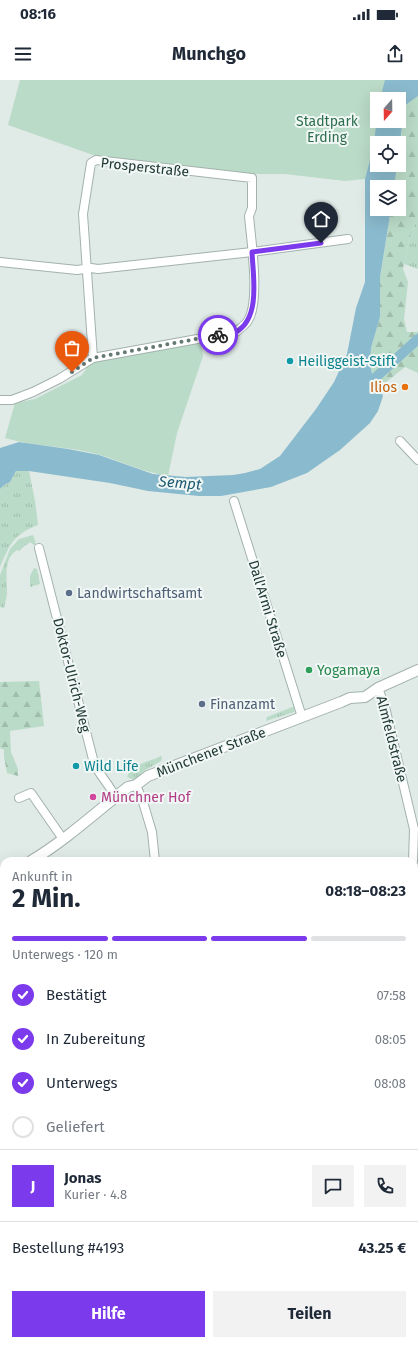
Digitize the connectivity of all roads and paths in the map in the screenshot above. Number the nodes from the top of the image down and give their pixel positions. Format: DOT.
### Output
graph roads {
  1 [pos="348,239"];
  2 [pos="252,252"];
  3 [pos="0,262"];
  4 [pos="87,269"];
  5 [pos="93,358"];
  6 [pos="0,400"];
  7 [pos="400,441"];
  8 [pos="418,460"];
  9 [pos="234,502"];
  10 [pos="39,548"];
  11 [pos="418,670"];
  12 [pos="378,688"];
  13 [pos="302,717"];
  14 [pos="136,785"];
  15 [pos="115,797"];
  16 [pos="19,798"];
  17 [pos="63,839"];
  18 [pos="37,857"];
  19 [pos="155,857"];
  20 [pos="413,857"];
  1 -- 2 [label="street"];
  2 -- 4 [label="street"];
  2 -- 4 [label="street, Prosperstraße"];
  2 -- 5 [label="street"];
  3 -- 4 [label="street"];
  4 -- 5 [label="street, Prosperstraße"];
  5 -- 6 [label="street"];
  7 -- 8 [label="street"];
  9 -- 13 [label="street, Dall'Armi Straße"];
  10 -- 15 [label="street, Doktor-Ulrich-Weg"];
  11 -- 12 [label="street, Münchener Straße"];
  12 -- 13 [label="street, Münchener Straße"];
  12 -- 20 [label="street, Almfeldstraße"];
  13 -- 14 [label="street, Münchener Straße"];
  14 -- 15 [label="street, Münchener Straße"];
  14 -- 19 [label="street"];
  15 -- 17 [label="street, Münchener Straße"];
  16 -- 17 [label="street"];
  17 -- 18 [label="street, Münchener Straße"];
}
